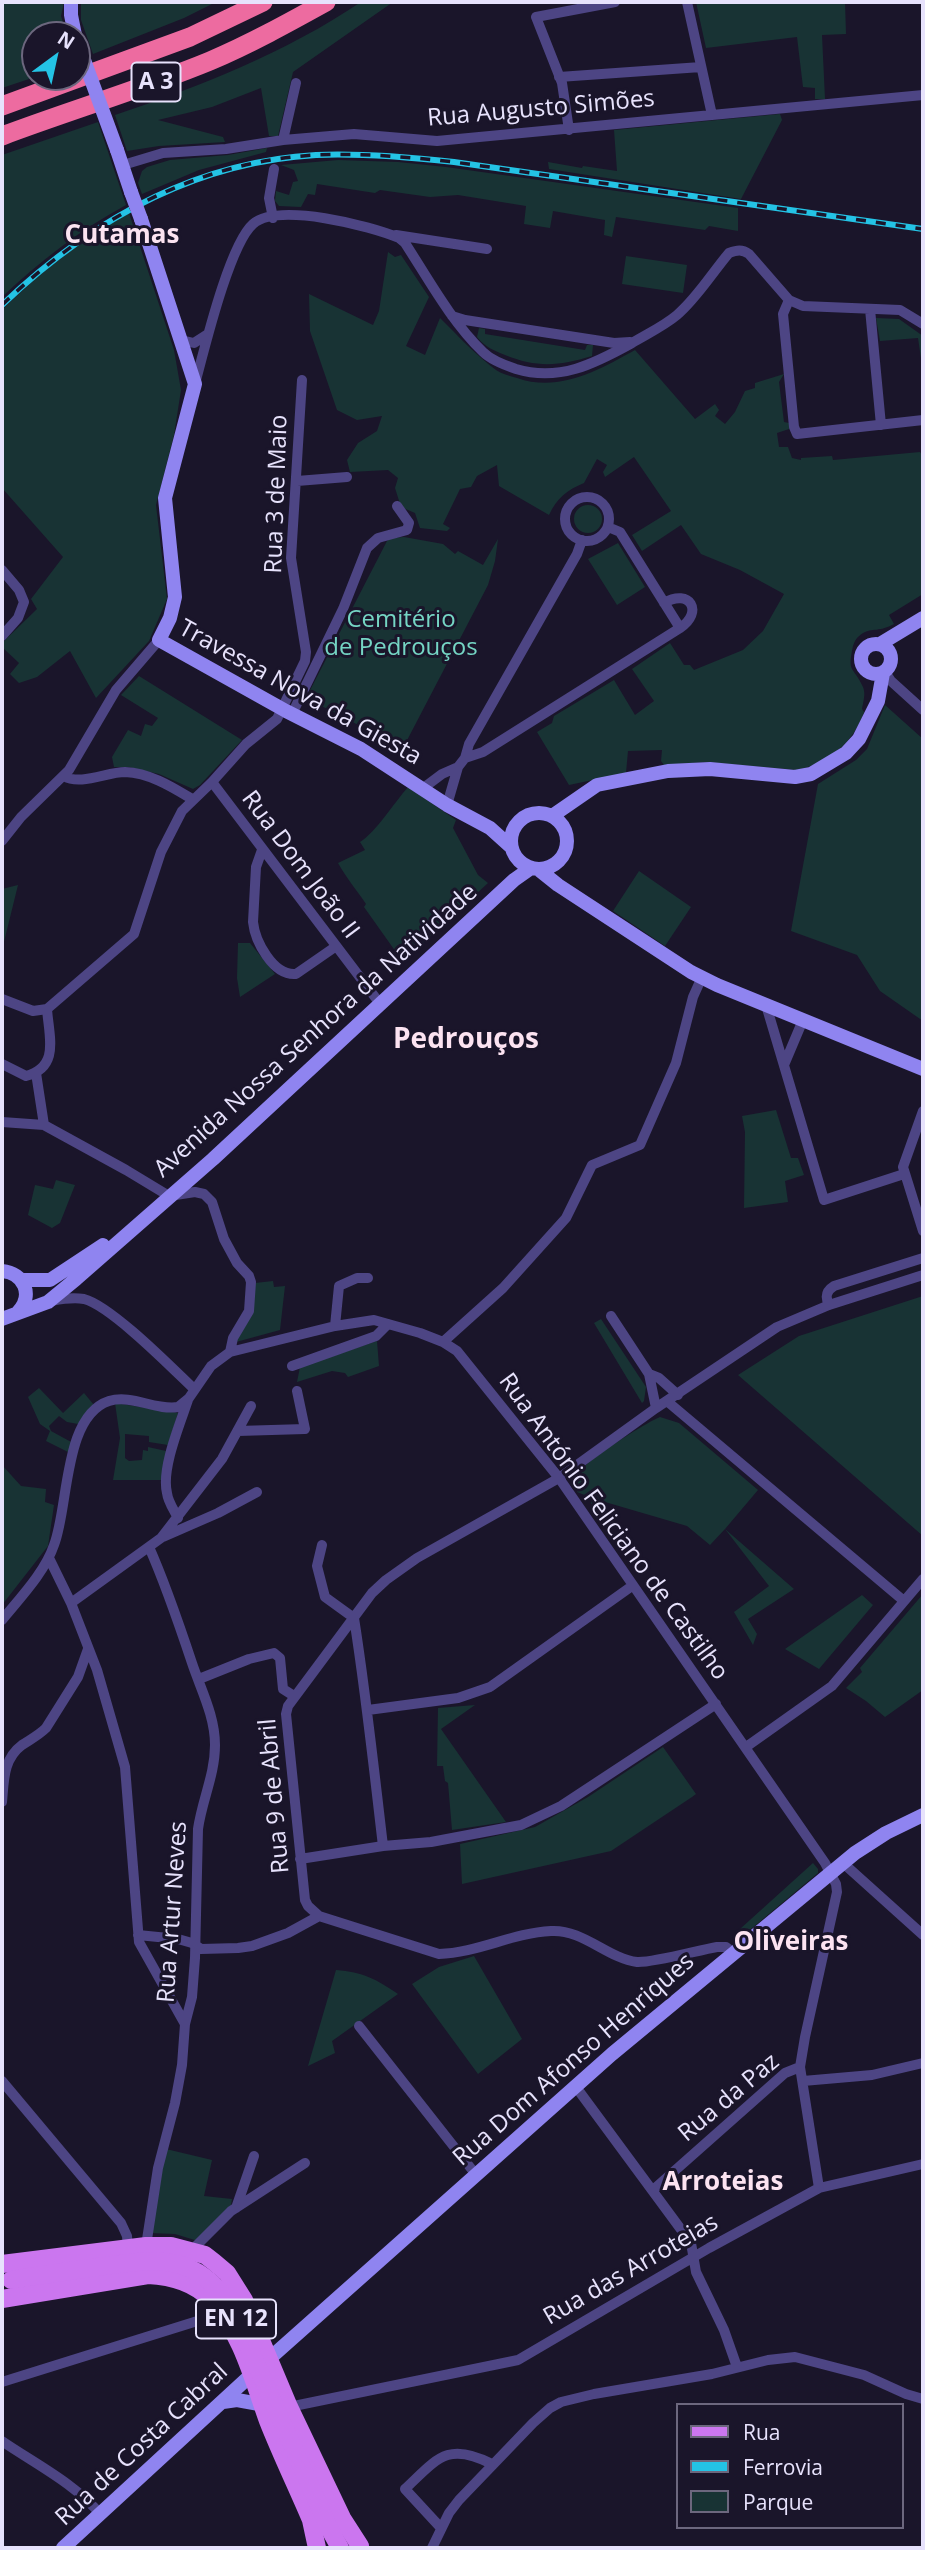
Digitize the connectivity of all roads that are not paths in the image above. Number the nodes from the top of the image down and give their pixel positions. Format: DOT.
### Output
graph roads {
  1 [pos="71,2"];
  2 [pos="263,2"];
  3 [pos="326,2"];
  4 [pos="615,2"];
  5 [pos="687,2"];
  6 [pos="73,21"];
  7 [pos="701,67"];
  8 [pos="559,77"];
  9 [pos="91,79"];
  10 [pos="296,83"];
  11 [pos="923,94"];
  12 [pos="2,106"];
  13 [pos="712,116"];
  14 [pos="569,130"];
  15 [pos="2,136"];
  16 [pos="283,140"];
  17 [pos="123,165"];
  18 [pos="274,169"];
  19 [pos="272,218"];
  20 [pos="390,234"];
  21 [pos="487,249"];
  22 [pos="789,300"];
  23 [pos="870,309"];
  24 [pos="452,316"];
  25 [pos="923,324"];
  26 [pos="208,334"];
  27 [pos="181,340"];
  28 [pos="633,342"];
  29 [pos="302,380"];
  30 [pos="195,384"];
  31 [pos="923,420"];
  32 [pos="881,425"];
  33 [pos="347,477"];
  34 [pos="297,481"];
  35 [pos="397,506"];
  36 [pos="608,527"];
  37 [pos="582,540"];
  38 [pos="2,570"];
  39 [pos="664,603"];
  40 [pos="923,618"];
  41 [pos="680,628"];
  42 [pos="2,636"];
  43 [pos="159,640"];
  44 [pos="885,648"];
  45 [pos="866,670"];
  46 [pos="884,672"];
  47 [pos="873,709"];
  48 [pos="923,710"];
  49 [pos="287,711"];
  50 [pos="461,762"];
  51 [pos="64,776"];
  52 [pos="212,782"];
  53 [pos="422,789"];
  54 [pos="192,799"];
  55 [pos="576,800"];
  56 [pos="447,805"];
  57 [pos="552,816"];
  58 [pos="518,821"];
  59 [pos="490,828"];
  60 [pos="565,831"];
  61 [pos="2,841"];
  62 [pos="510,846"];
  63 [pos="262,850"];
  64 [pos="559,861"];
  65 [pos="529,866"];
  66 [pos="558,885"];
  67 [pos="335,947"];
  68 [pos="702,977"];
  69 [pos="2,999"];
  70 [pos="381,1005"];
  71 [pos="766,1005"];
  72 [pos="47,1009"];
  73 [pos="803,1020"];
  74 [pos="2,1064"];
  75 [pos="783,1065"];
  76 [pos="923,1069"];
  77 [pos="36,1073"];
  78 [pos="923,1111"];
  79 [pos="2,1122"];
  80 [pos="44,1125"];
  81 [pos="904,1174"];
  82 [pos="169,1196"];
  83 [pos="148,1215"];
  84 [pos="923,1231"];
  85 [pos="923,1258"];
  86 [pos="2,1270"];
  87 [pos="923,1275"];
  88 [pos="368,1278"];
  89 [pos="21,1280"];
  90 [pos="48,1301"];
  91 [pos="829,1305"];
  92 [pos="7,1316"];
  93 [pos="611,1316"];
  94 [pos="388,1324"];
  95 [pos="335,1326"];
  96 [pos="443,1342"];
  97 [pos="230,1352"];
  98 [pos="292,1366"];
  99 [pos="649,1374"];
  100 [pos="297,1391"];
  101 [pos="191,1393"];
  102 [pos="678,1395"];
  103 [pos="668,1402"];
  104 [pos="251,1406"];
  105 [pos="656,1408"];
  106 [pos="238,1431"];
  107 [pos="559,1478"];
  108 [pos="257,1492"];
  109 [pos="178,1518"];
  110 [pos="160,1538"];
  111 [pos="323,1545"];
  112 [pos="149,1547"];
  113 [pos="49,1558"];
  114 [pos="923,1579"];
  115 [pos="632,1586"];
  116 [pos="904,1601"];
  117 [pos="71,1604"];
  118 [pos="354,1618"];
  119 [pos="2,1620"];
  120 [pos="88,1648"];
  121 [pos="199,1679"];
  122 [pos="294,1696"];
  123 [pos="716,1704"];
  124 [pos="368,1710"];
  125 [pos="746,1747"];
  126 [pos="2,1802"];
  127 [pos="923,1815"];
  128 [pos="383,1846"];
  129 [pos="300,1859"];
  130 [pos="843,1863"];
  131 [pos="831,1873"];
  132 [pos="318,1916"];
  133 [pos="138,1935"];
  134 [pos="923,1935"];
  135 [pos="196,1945"];
  136 [pos="734,1952"];
  137 [pos="185,2024"];
  138 [pos="359,2026"];
  139 [pos="923,2063"];
  140 [pos="800,2067"];
  141 [pos="2,2081"];
  142 [pos="803,2081"];
  143 [pos="576,2087"];
  144 [pos="254,2156"];
  145 [pos="305,2162"];
  146 [pos="923,2164"];
  147 [pos="477,2176"];
  148 [pos="819,2188"];
  149 [pos="653,2190"];
  150 [pos="236,2208"];
  151 [pos="137,2248"];
  152 [pos="192,2250"];
  153 [pos="695,2256"];
  154 [pos="4,2277"];
  155 [pos="2,2299"];
  156 [pos="223,2313"];
  157 [pos="266,2351"];
  158 [pos="242,2352"];
  159 [pos="737,2367"];
  160 [pos="251,2375"];
  161 [pos="2,2382"];
  162 [pos="923,2399"];
  163 [pos="223,2402"];
  164 [pos="263,2406"];
  165 [pos="289,2407"];
  166 [pos="2,2441"];
  167 [pos="492,2464"];
  168 [pos="100,2515"];
  169 [pos="441,2528"];
  170 [pos="362,2547"];
  171 [pos="64,2548"];
  172 [pos="317,2548"];
  173 [pos="331,2548"];
  174 [pos="340,2548"];
  175 [pos="432,2548"];
  1 -- 6 [label="street"];
  2 -- 12 [label="highway, A 3"];
  3 -- 15 [label="highway, A 3"];
  4 -- 8 [label="street"];
  5 -- 7 [label="street"];
  7 -- 8 [label="street"];
  7 -- 13 [label="street"];
  8 -- 14 [label="street"];
  9 -- 17 [label="street, bridge"];
  10 -- 16 [label="street"];
  11 -- 13 [label="street, Rua Augusto Simões"];
  13 -- 14 [label="street, Rua Augusto Simões"];
  14 -- 16 [label="street, Rua Augusto Simões"];
  16 -- 17 [label="street, Rua Augusto Simões"];
  17 -- 27 [label="street, bridge"];
  18 -- 19 [label="street"];
  19 -- 20 [label="street"];
  19 -- 26 [label="street"];
  20 -- 21 [label="street"];
  20 -- 24 [label="street"];
  22 -- 23 [label="street"];
  22 -- 28 [label="street"];
  22 -- 32 [label="street"];
  23 -- 25 [label="street"];
  23 -- 32 [label="street"];
  24 -- 28 [label="street"];
  24 -- 28 [label="street"];
  26 -- 27 [label="street"];
  26 -- 30 [label="street"];
  27 -- 30 [label="street"];
  29 -- 34 [label="street, Rua 3 de Maio"];
  30 -- 43 [label="street"];
  31 -- 32 [label="street"];
  33 -- 34 [label="street"];
  34 -- 49 [label="street, Rua 3 de Maio"];
  35 -- 49 [label="street"];
  36 -- 37 [label="street"];
  36 -- 37 [label="street"];
  36 -- 39 [label="street"];
  37 -- 50 [label="street"];
  38 -- 42 [label="street"];
  39 -- 41 [label="street"];
  39 -- 41 [label="street"];
  40 -- 44 [label="street"];
  41 -- 50 [label="street"];
  43 -- 49 [label="street, Travessa Nova da Giesta"];
  43 -- 51 [label="street"];
  44 -- 45 [label="street"];
  44 -- 46 [label="street"];
  45 -- 46 [label="street"];
  45 -- 47 [label="street"];
  46 -- 47 [label="street"];
  46 -- 48 [label="street"];
  47 -- 55 [label="street"];
  49 -- 52 [label="street, Rua 3 de Maio"];
  49 -- 53 [label="street, Travessa Nova da Giesta"];
  50 -- 53 [label="street"];
  50 -- 56 [label="street"];
  51 -- 54 [label="street"];
  51 -- 61 [label="street"];
  52 -- 54 [label="street, Rua 3 de Maio"];
  52 -- 63 [label="street, Rua Dom João II"];
  53 -- 56 [label="street, Travessa Nova da Giesta"];
  54 -- 72 [label="street, Rua 3 de Maio"];
  55 -- 57 [label="street"];
  55 -- 60 [label="street"];
  56 -- 59 [label="street, Travessa Nova da Giesta"];
  57 -- 58 [label="street"];
  57 -- 60 [label="street"];
  58 -- 59 [label="street"];
  58 -- 62 [label="street"];
  59 -- 62 [label="street, Travessa Nova da Giesta"];
  60 -- 64 [label="street"];
  62 -- 65 [label="street"];
  63 -- 67 [label="street, Rua Dom João II"];
  63 -- 67 [label="street"];
  64 -- 65 [label="street"];
  64 -- 66 [label="street"];
  65 -- 66 [label="street"];
  65 -- 70 [label="street, Avenida Nossa Senhora da Natividade"];
  66 -- 68 [label="street"];
  67 -- 70 [label="street, Rua Dom João II"];
  68 -- 71 [label="street"];
  68 -- 96 [label="street"];
  69 -- 72 [label="street"];
  70 -- 82 [label="street, Avenida Nossa Senhora da Natividade"];
  71 -- 73 [label="street"];
  71 -- 75 [label="street"];
  72 -- 77 [label="street"];
  73 -- 75 [label="street"];
  73 -- 76 [label="street"];
  74 -- 77 [label="street"];
  75 -- 81 [label="street"];
  77 -- 80 [label="street"];
  78 -- 81 [label="street"];
  79 -- 80 [label="street"];
  80 -- 82 [label="street"];
  81 -- 84 [label="street"];
  82 -- 83 [label="street, Avenida Nossa Senhora da Natividade"];
  82 -- 97 [label="street"];
  83 -- 89 [label="street, Avenida Nossa Senhora da Natividade"];
  83 -- 90 [label="street, Avenida Nossa Senhora da Natividade"];
  85 -- 91 [label="street"];
  86 -- 89 [label="street"];
  87 -- 91 [label="street, Rua 9 de Abril"];
  88 -- 95 [label="street"];
  89 -- 92 [label="street, Avenida Nossa Senhora da Natividade"];
  90 -- 92 [label="street, Avenida Nossa Senhora da Natividade"];
  90 -- 101 [label="street"];
  91 -- 102 [label="street, Rua 9 de Abril"];
  93 -- 99 [label="street"];
  94 -- 95 [label="street, Rua António Feliciano de Castilho"];
  94 -- 96 [label="street, Rua António Feliciano de Castilho"];
  94 -- 98 [label="street"];
  95 -- 97 [label="street, Rua António Feliciano de Castilho"];
  96 -- 107 [label="street, Rua António Feliciano de Castilho"];
  97 -- 101 [label="street, Rua António Feliciano de Castilho"];
  99 -- 102 [label="street"];
  99 -- 105 [label="street"];
  100 -- 106 [label="street"];
  101 -- 109 [label="street"];
  101 -- 113 [label="street"];
  102 -- 103 [label="street, Rua 9 de Abril"];
  103 -- 105 [label="street, Rua 9 de Abril"];
  103 -- 116 [label="street"];
  104 -- 106 [label="street"];
  105 -- 107 [label="street, Rua 9 de Abril"];
  106 -- 109 [label="street"];
  107 -- 115 [label="street, Rua António Feliciano de Castilho"];
  107 -- 118 [label="street, Rua 9 de Abril"];
  108 -- 110 [label="street"];
  109 -- 110 [label="street"];
  110 -- 112 [label="street"];
  111 -- 118 [label="street"];
  112 -- 117 [label="street"];
  112 -- 121 [label="street, Rua Artur Neves"];
  113 -- 117 [label="street"];
  113 -- 119 [label="street"];
  114 -- 116 [label="street"];
  115 -- 123 [label="street, Rua António Feliciano de Castilho"];
  115 -- 124 [label="street"];
  116 -- 125 [label="street"];
  117 -- 120 [label="street"];
  118 -- 122 [label="street, Rua 9 de Abril"];
  118 -- 124 [label="street"];
  120 -- 126 [label="street"];
  120 -- 133 [label="street"];
  121 -- 122 [label="street"];
  121 -- 135 [label="street, Rua Artur Neves"];
  122 -- 129 [label="street, Rua 9 de Abril"];
  123 -- 125 [label="street, Rua António Feliciano de Castilho"];
  123 -- 128 [label="street"];
  124 -- 128 [label="street"];
  125 -- 131 [label="street, Rua António Feliciano de Castilho"];
  127 -- 130 [label="street, Rua Dom Afonso Henriques"];
  128 -- 129 [label="street"];
  129 -- 132 [label="street, Rua 9 de Abril"];
  130 -- 131 [label="street, Rua Dom Afonso Henriques"];
  130 -- 134 [label="street"];
  131 -- 136 [label="street, Rua Dom Afonso Henriques"];
  131 -- 140 [label="street"];
  132 -- 135 [label="street"];
  132 -- 136 [label="street"];
  133 -- 135 [label="street"];
  133 -- 137 [label="street"];
  135 -- 137 [label="street, Rua Artur Neves"];
  136 -- 143 [label="street, Rua Dom Afonso Henriques"];
  137 -- 151 [label="street, Rua Artur Neves"];
  138 -- 147 [label="street"];
  139 -- 142 [label="street"];
  140 -- 142 [label="street"];
  140 -- 149 [label="street, Rua da Paz"];
  141 -- 151 [label="street"];
  142 -- 148 [label="street"];
  143 -- 147 [label="street, Rua Dom Afonso Henriques"];
  143 -- 149 [label="street"];
  144 -- 150 [label="street"];
  145 -- 150 [label="street"];
  146 -- 148 [label="street, Rua das Arroteias"];
  147 -- 157 [label="street, Rua Dom Afonso Henriques"];
  148 -- 153 [label="street, Rua das Arroteias"];
  149 -- 153 [label="street"];
  150 -- 152 [label="street"];
  151 -- 152 [label="main road, EN 12"];
  151 -- 154 [label="main road, EN 12"];
  152 -- 157 [label="main road, EN 12"];
  153 -- 159 [label="street"];
  153 -- 165 [label="street, Rua das Arroteias"];
  154 -- 174 [label="main road, EN 12, bridge"];
  155 -- 156 [label="main road, EN 12"];
  156 -- 158 [label="main road, EN 12"];
  156 -- 161 [label="street"];
  157 -- 158 [label="main road"];
  157 -- 160 [label="street, Rua Dom Afonso Henriques"];
  157 -- 165 [label="main road, EN 12"];
  158 -- 160 [label="main road, EN 12"];
  159 -- 162 [label="street"];
  159 -- 167 [label="street"];
  160 -- 163 [label="street, Rua de Costa Cabral"];
  160 -- 164 [label="main road, EN 12"];
  163 -- 164 [label="street"];
  163 -- 168 [label="street, Rua de Costa Cabral"];
  164 -- 165 [label="street"];
  164 -- 172 [label="main road, EN 12"];
  165 -- 170 [label="main road, EN 12"];
  166 -- 168 [label="street"];
  167 -- 169 [label="street"];
  167 -- 169 [label="street"];
  168 -- 171 [label="street, Rua de Costa Cabral"];
  169 -- 175 [label="street"];
  170 -- 173 [label="main road, EN 12"];
}
